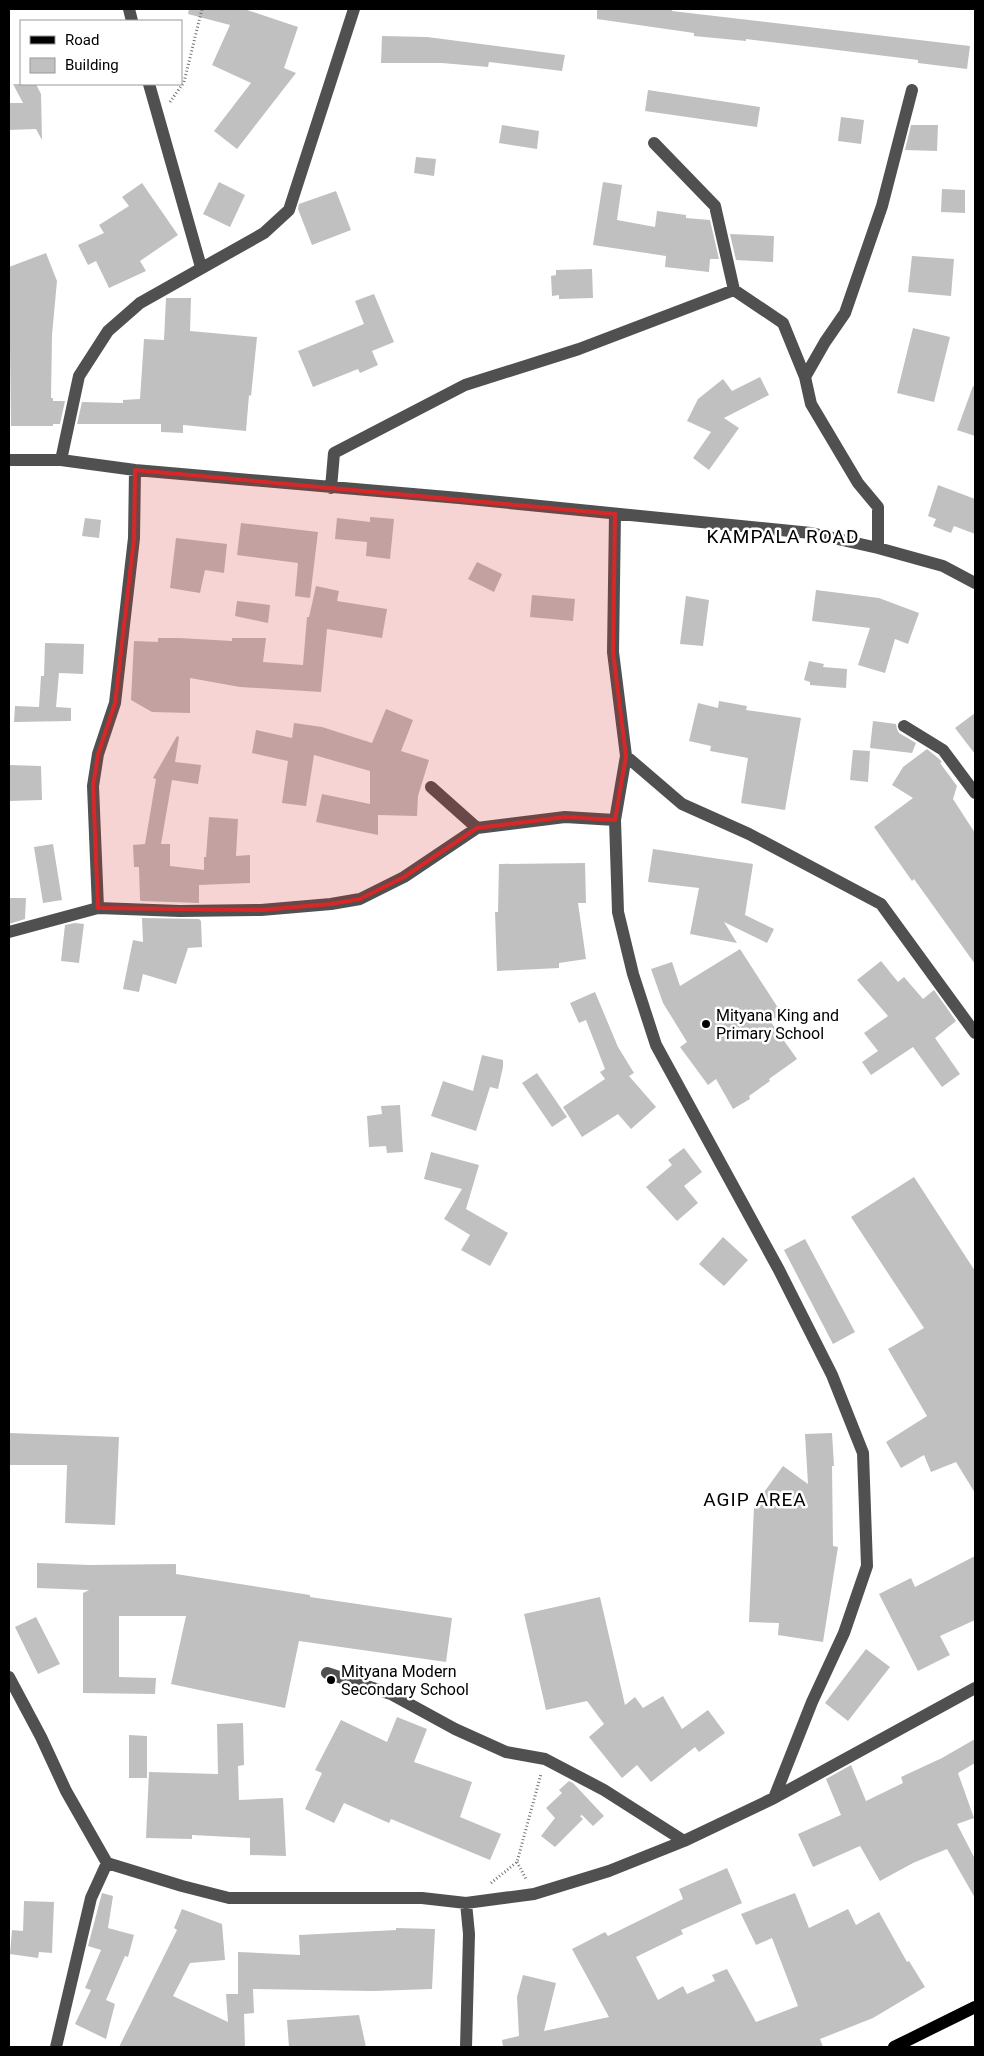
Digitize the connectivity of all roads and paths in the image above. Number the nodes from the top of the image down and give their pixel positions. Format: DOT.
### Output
graph roads {
  1 [pos="202,9"];
  2 [pos="354,9"];
  3 [pos="149,85"];
  4 [pos="182,85"];
  5 [pos="182,85"];
  6 [pos="912,90"];
  7 [pos="158,119"];
  8 [pos="654,143"];
  9 [pos="201,267"];
  10 [pos="734,290"];
  11 [pos="805,377"];
  12 [pos="9,460"];
  13 [pos="61,460"];
  14 [pos="135,470"];
  15 [pos="331,488"];
  16 [pos="616,514"];
  17 [pos="878,548"];
  18 [pos="975,583"];
  19 [pos="904,726"];
  20 [pos="626,756"];
  21 [pos="431,786"];
  22 [pos="975,793"];
  23 [pos="615,820"];
  24 [pos="477,828"];
  25 [pos="98,908"];
  26 [pos="9,932"];
  27 [pos="975,1034"];
  28 [pos="327,1673"];
  29 [pos="9,1677"];
  30 [pos="975,1688"];
  31 [pos="545,1759"];
  32 [pos="774,1798"];
  33 [pos="684,1841"];
  34 [pos="107,1862"];
  35 [pos="517,1862"];
  36 [pos="466,1903"];
  37 [pos="975,2007"];
  38 [pos="56,2047"];
  39 [pos="466,2047"];
  40 [pos="894,2047"];
  1 -- 5 [label="path"];
  2 -- 9 [label="street"];
  3 -- 7 [label="street"];
  4 -- 7 [label="path"];
  6 -- 11 [label="street"];
  7 -- 9 [label="street"];
  8 -- 10 [label="street"];
  9 -- 13 [label="street"];
  10 -- 11 [label="street"];
  10 -- 15 [label="street"];
  11 -- 17 [label="street"];
  12 -- 13 [label="street"];
  13 -- 14 [label="street"];
  14 -- 15 [label="street"];
  14 -- 25 [label="street"];
  15 -- 16 [label="street"];
  16 -- 17 [label="street"];
  16 -- 20 [label="street"];
  17 -- 18 [label="street"];
  19 -- 22 [label="street"];
  20 -- 23 [label="street"];
  20 -- 27 [label="street"];
  21 -- 24 [label="street"];
  23 -- 24 [label="street"];
  23 -- 32 [label="street"];
  24 -- 25 [label="street"];
  25 -- 26 [label="street"];
  28 -- 31 [label="street"];
  29 -- 34 [label="street"];
  30 -- 32 [label="street"];
  31 -- 33 [label="street"];
  31 -- 35 [label="path"];
  32 -- 33 [label="street"];
  33 -- 36 [label="street"];
  34 -- 36 [label="street"];
  34 -- 38 [label="street"];
  36 -- 39 [label="street"];
  37 -- 40 [label="main road"];
}
